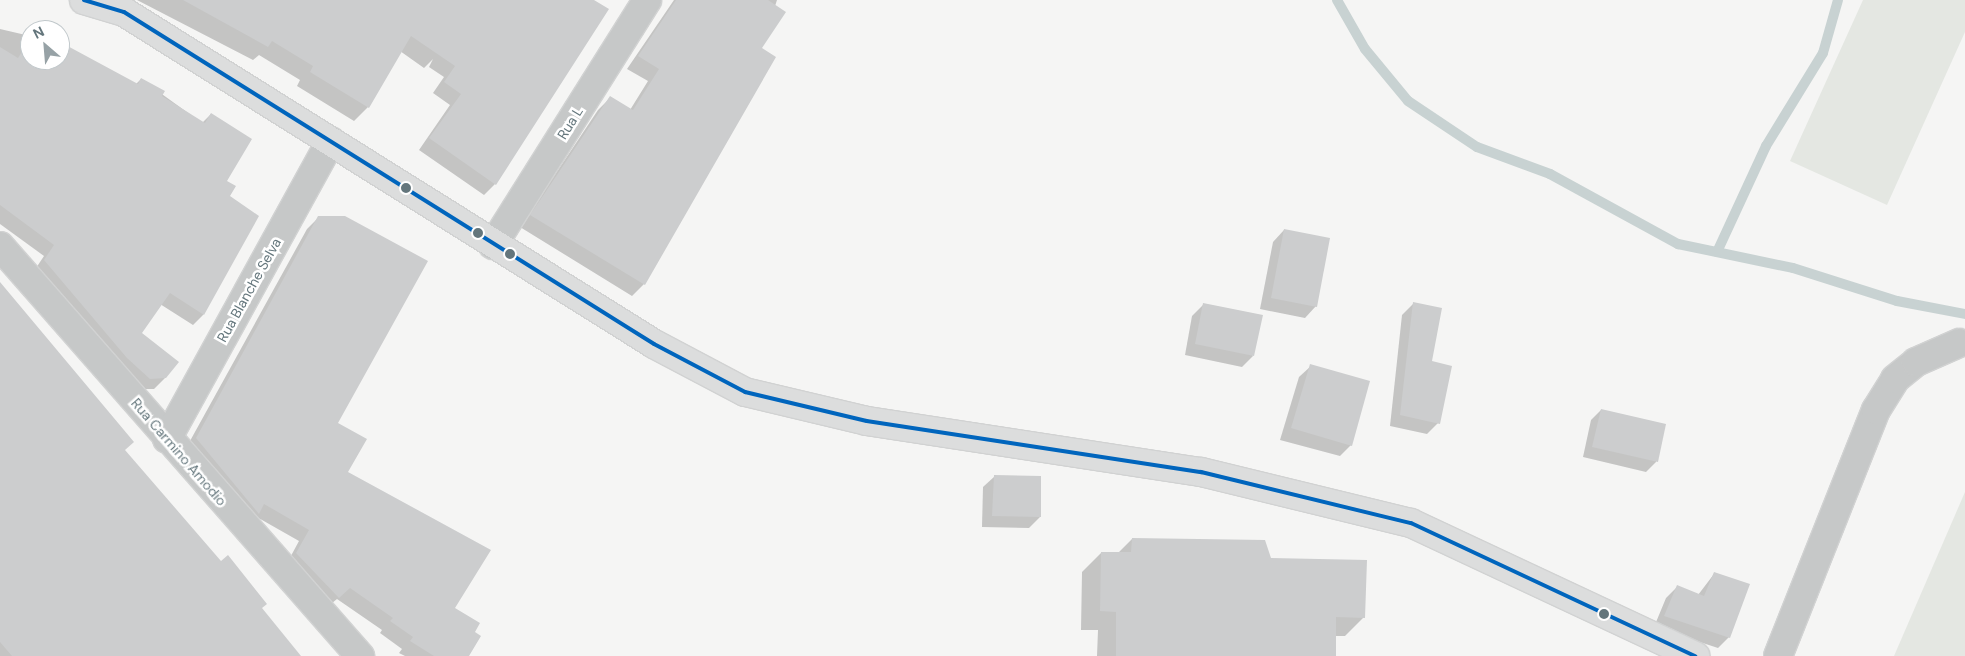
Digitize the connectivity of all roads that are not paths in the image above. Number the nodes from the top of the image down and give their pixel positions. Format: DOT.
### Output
graph roads {
  1 [pos="84,0"];
  2 [pos="647,0"];
  3 [pos="330,141"];
  4 [pos="493,245"];
  5 [pos="0,246"];
  6 [pos="1959,343"];
  7 [pos="167,439"];
  8 [pos="1660,647"];
  9 [pos="360,656"];
  10 [pos="1695,656"];
  11 [pos="1778,656"];
  1 -- 3 [label="main road"];
  2 -- 4 [label="street, Rua L"];
  3 -- 4 [label="main road"];
  3 -- 7 [label="street, Rua Blanche Selva"];
  4 -- 8 [label="main road"];
  5 -- 7 [label="street, Rua Carmino Amodio"];
  6 -- 11 [label="street"];
  7 -- 9 [label="street, Rua Carmino Amodio"];
  8 -- 10 [label="main road"];
}
